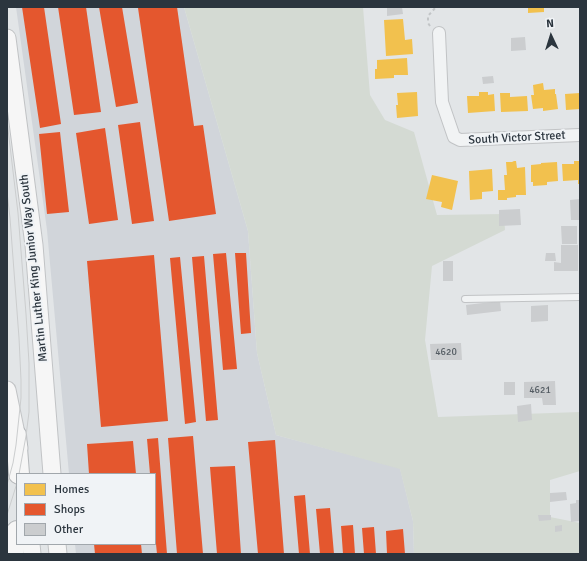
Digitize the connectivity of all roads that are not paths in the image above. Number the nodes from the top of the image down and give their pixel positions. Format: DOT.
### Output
graph roads {
  1 [pos="439,33"];
  2 [pos="7,38"];
  3 [pos="580,135"];
  4 [pos="580,297"];
  5 [pos="465,299"];
  6 [pos="7,390"];
  7 [pos="16,435"];
  8 [pos="19,473"];
  9 [pos="24,473"];
  10 [pos="52,473"];
  11 [pos="16,537"];
  12 [pos="13,554"];
  1 -- 3 [label="street, South Victor Street"];
  2 -- 10 [label="main road, Martin Luther King Junior Way South"];
  4 -- 5 [label="lane"];
  6 -- 7 [label="main road"];
  7 -- 8 [label="highway"];
  7 -- 9 [label="main road"];
  11 -- 12 [label="highway"];
}
